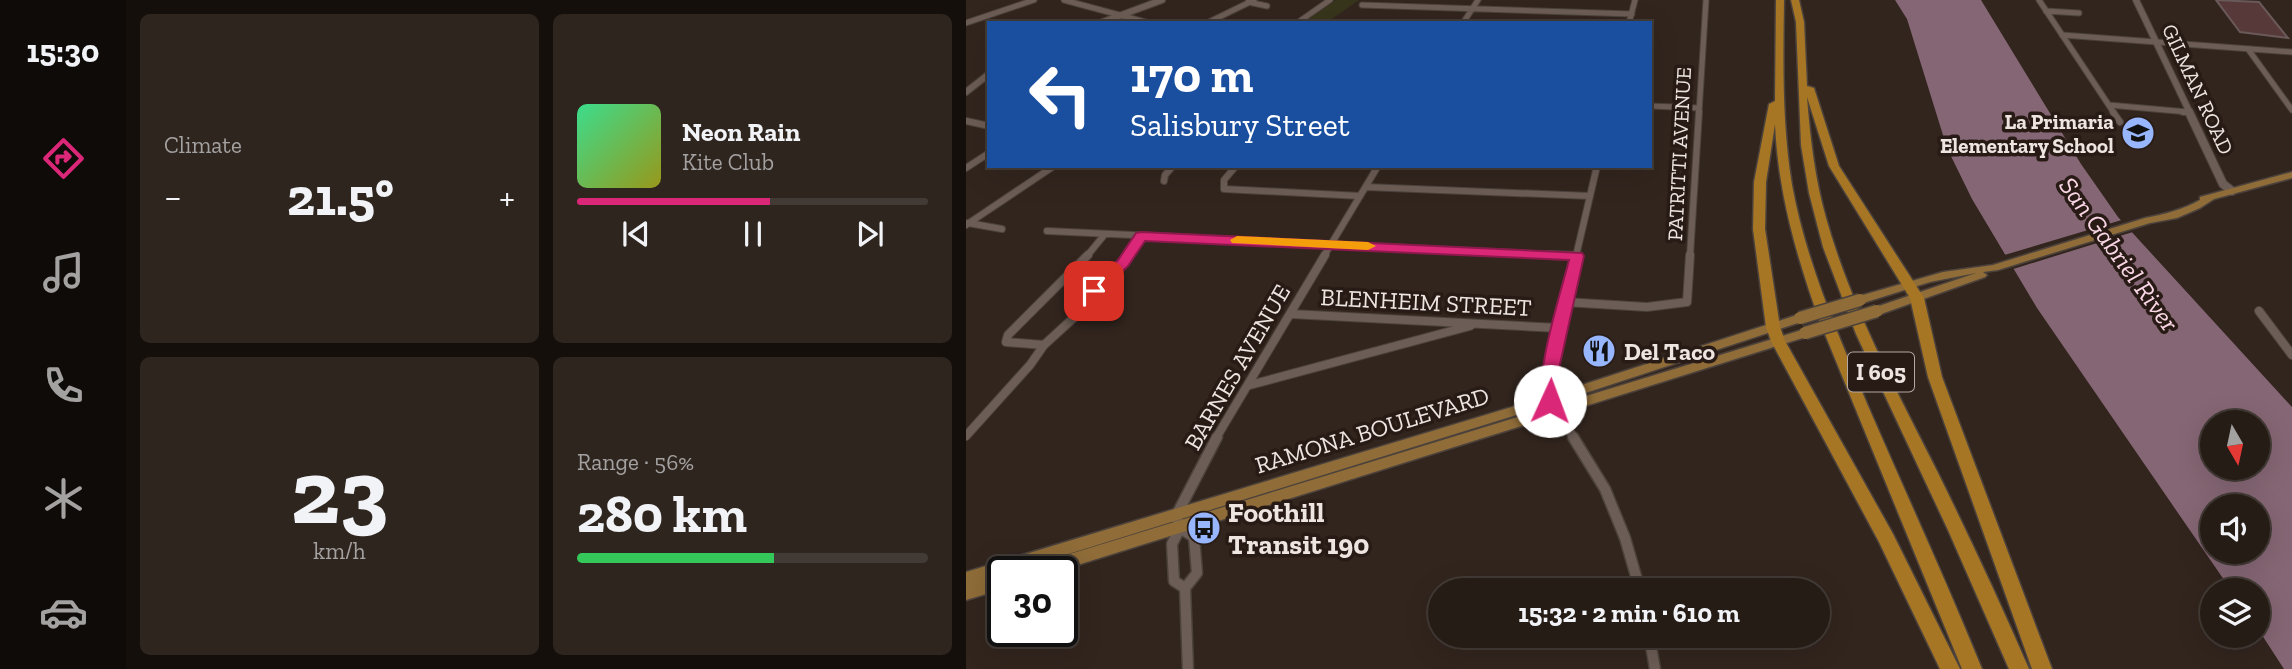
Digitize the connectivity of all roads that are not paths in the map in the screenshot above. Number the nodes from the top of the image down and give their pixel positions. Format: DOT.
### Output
graph roads {
  1 [pos="1034,0"];
  2 [pos="1064,0"];
  3 [pos="1162,0"];
  4 [pos="1330,0"];
  5 [pos="1478,0"];
  6 [pos="1635,0"];
  7 [pos="1706,0"];
  8 [pos="1780,0"];
  9 [pos="1795,0"];
  10 [pos="1803,0"];
  11 [pos="2039,0"];
  12 [pos="2136,0"];
  13 [pos="1251,1"];
  14 [pos="1362,5"];
  15 [pos="1267,6"];
  16 [pos="1472,9"];
  17 [pos="2046,11"];
  18 [pos="2079,13"];
  19 [pos="1632,14"];
  20 [pos="1121,15"];
  21 [pos="1105,21"];
  22 [pos="1142,21"];
  23 [pos="1211,21"];
  24 [pos="1300,21"];
  25 [pos="1464,21"];
  26 [pos="1630,21"];
  27 [pos="1800,22"];
  28 [pos="966,23"];
  29 [pos="2062,35"];
  30 [pos="2157,41"];
  31 [pos="2248,49"];
  32 [pos="2292,52"];
  33 [pos="1801,57"];
  34 [pos="1779,72"];
  35 [pos="987,76"];
  36 [pos="966,92"];
  37 [pos="2109,105"];
  38 [pos="1652,106"];
  39 [pos="1699,108"];
  40 [pos="2292,110"];
  41 [pos="2188,112"];
  42 [pos="966,121"];
  43 [pos="2120,122"];
  44 [pos="987,125"];
  45 [pos="987,154"];
  46 [pos="966,167"];
  47 [pos="1051,168"];
  48 [pos="1171,168"];
  49 [pos="1234,168"];
  50 [pos="1377,168"];
  51 [pos="1597,168"];
  52 [pos="2292,175"];
  53 [pos="1164,181"];
  54 [pos="1366,187"];
  55 [pos="2232,191"];
  56 [pos="1360,196"];
  57 [pos="1590,196"];
  58 [pos="967,224"];
  59 [pos="1002,229"];
  60 [pos="1047,231"];
  61 [pos="1105,234"];
  62 [pos="1141,236"];
  63 [pos="1332,244"];
  64 [pos="1577,256"];
  65 [pos="1994,268"];
  66 [pos="1914,291"];
  67 [pos="1564,302"];
  68 [pos="1681,305"];
  69 [pos="2259,311"];
  70 [pos="1291,314"];
  71 [pos="1480,324"];
  72 [pos="1559,328"];
  73 [pos="1776,334"];
  74 [pos="1044,345"];
  75 [pos="2292,355"];
  76 [pos="1250,385"];
  77 [pos="1553,405"];
  78 [pos="966,436"];
  79 [pos="1178,522"];
  80 [pos="1078,557"];
  81 [pos="1637,578"];
  82 [pos="966,579"];
  83 [pos="987,587"];
  84 [pos="1185,588"];
  85 [pos="966,593"];
  86 [pos="1651,648"];
  87 [pos="1188,669"];
  88 [pos="1655,669"];
  89 [pos="1950,669"];
  90 [pos="1972,669"];
  91 [pos="2019,669"];
  92 [pos="2042,669"];
  1 -- 28 [label="street"];
  2 -- 20 [label="street"];
  3 -- 20 [label="street"];
  4 -- 24 [label="street"];
  5 -- 16 [label="street"];
  6 -- 19 [label="street"];
  7 -- 39 [label="street, PATRITTI AVENUE"];
  8 -- 34 [label="highway, I 605"];
  9 -- 27 [label="highway, I 605"];
  10 -- 27 [label="highway"];
  11 -- 17 [label="street"];
  12 -- 30 [label="street, GILMAN ROAD"];
  13 -- 15 [label="street"];
  13 -- 23 [label="street"];
  14 -- 16 [label="street"];
  16 -- 19 [label="street"];
  16 -- 25 [label="street"];
  17 -- 18 [label="street"];
  17 -- 29 [label="street"];
  19 -- 26 [label="street"];
  20 -- 21 [label="street"];
  20 -- 22 [label="street"];
  27 -- 33 [label="highway, I 605"];
  29 -- 30 [label="street"];
  29 -- 37 [label="street"];
  30 -- 31 [label="street"];
  30 -- 41 [label="street, GILMAN ROAD"];
  31 -- 32 [label="street"];
  31 -- 40 [label="street"];
  33 -- 66 [label="highway"];
  33 -- 91 [label="highway, I 605"];
  34 -- 73 [label="highway"];
  34 -- 90 [label="highway, I 605"];
  35 -- 36 [label="street"];
  37 -- 41 [label="street"];
  37 -- 43 [label="street"];
  38 -- 39 [label="street"];
  39 -- 68 [label="street, PATRITTI AVENUE"];
  41 -- 55 [label="street, GILMAN ROAD"];
  42 -- 44 [label="street"];
  45 -- 46 [label="street"];
  47 -- 58 [label="street"];
  48 -- 53 [label="street"];
  49 -- 56 [label="street"];
  50 -- 54 [label="street, BARNES AVENUE"];
  51 -- 57 [label="street"];
  52 -- 55 [label="main road, RAMONA BOULEVARD"];
  54 -- 56 [label="street, BARNES AVENUE"];
  54 -- 57 [label="street"];
  55 -- 65 [label="main road, RAMONA BOULEVARD"];
  56 -- 63 [label="street, BARNES AVENUE"];
  57 -- 64 [label="street"];
  58 -- 59 [label="street"];
  60 -- 61 [label="street"];
  61 -- 62 [label="street"];
  61 -- 74 [label="street"];
  62 -- 63 [label="street"];
  62 -- 74 [label="street"];
  63 -- 64 [label="street"];
  63 -- 70 [label="street, BARNES AVENUE"];
  64 -- 67 [label="street"];
  65 -- 66 [label="main road, RAMONA BOULEVARD"];
  66 -- 73 [label="main road, RAMONA BOULEVARD, bridge"];
  66 -- 73 [label="main road, RAMONA BOULEVARD, bridge"];
  66 -- 92 [label="highway"];
  67 -- 68 [label="street, BLENHEIM STREET"];
  67 -- 72 [label="street"];
  69 -- 75 [label="street"];
  70 -- 71 [label="street, BLENHEIM STREET"];
  70 -- 76 [label="street, BARNES AVENUE"];
  71 -- 72 [label="street, BLENHEIM STREET"];
  71 -- 76 [label="street"];
  72 -- 77 [label="street"];
  73 -- 77 [label="main road, RAMONA BOULEVARD"];
  73 -- 89 [label="highway"];
  74 -- 78 [label="street"];
  76 -- 79 [label="street, BARNES AVENUE"];
  77 -- 79 [label="main road, RAMONA BOULEVARD"];
  77 -- 81 [label="street"];
  79 -- 80 [label="main road, RAMONA BOULEVARD"];
  79 -- 82 [label="main road, RAMONA BOULEVARD"];
  79 -- 84 [label="street, BARNES AVENUE"];
  79 -- 84 [label="street"];
  83 -- 85 [label="main road"];
  84 -- 87 [label="street"];
  86 -- 88 [label="street"];
}
